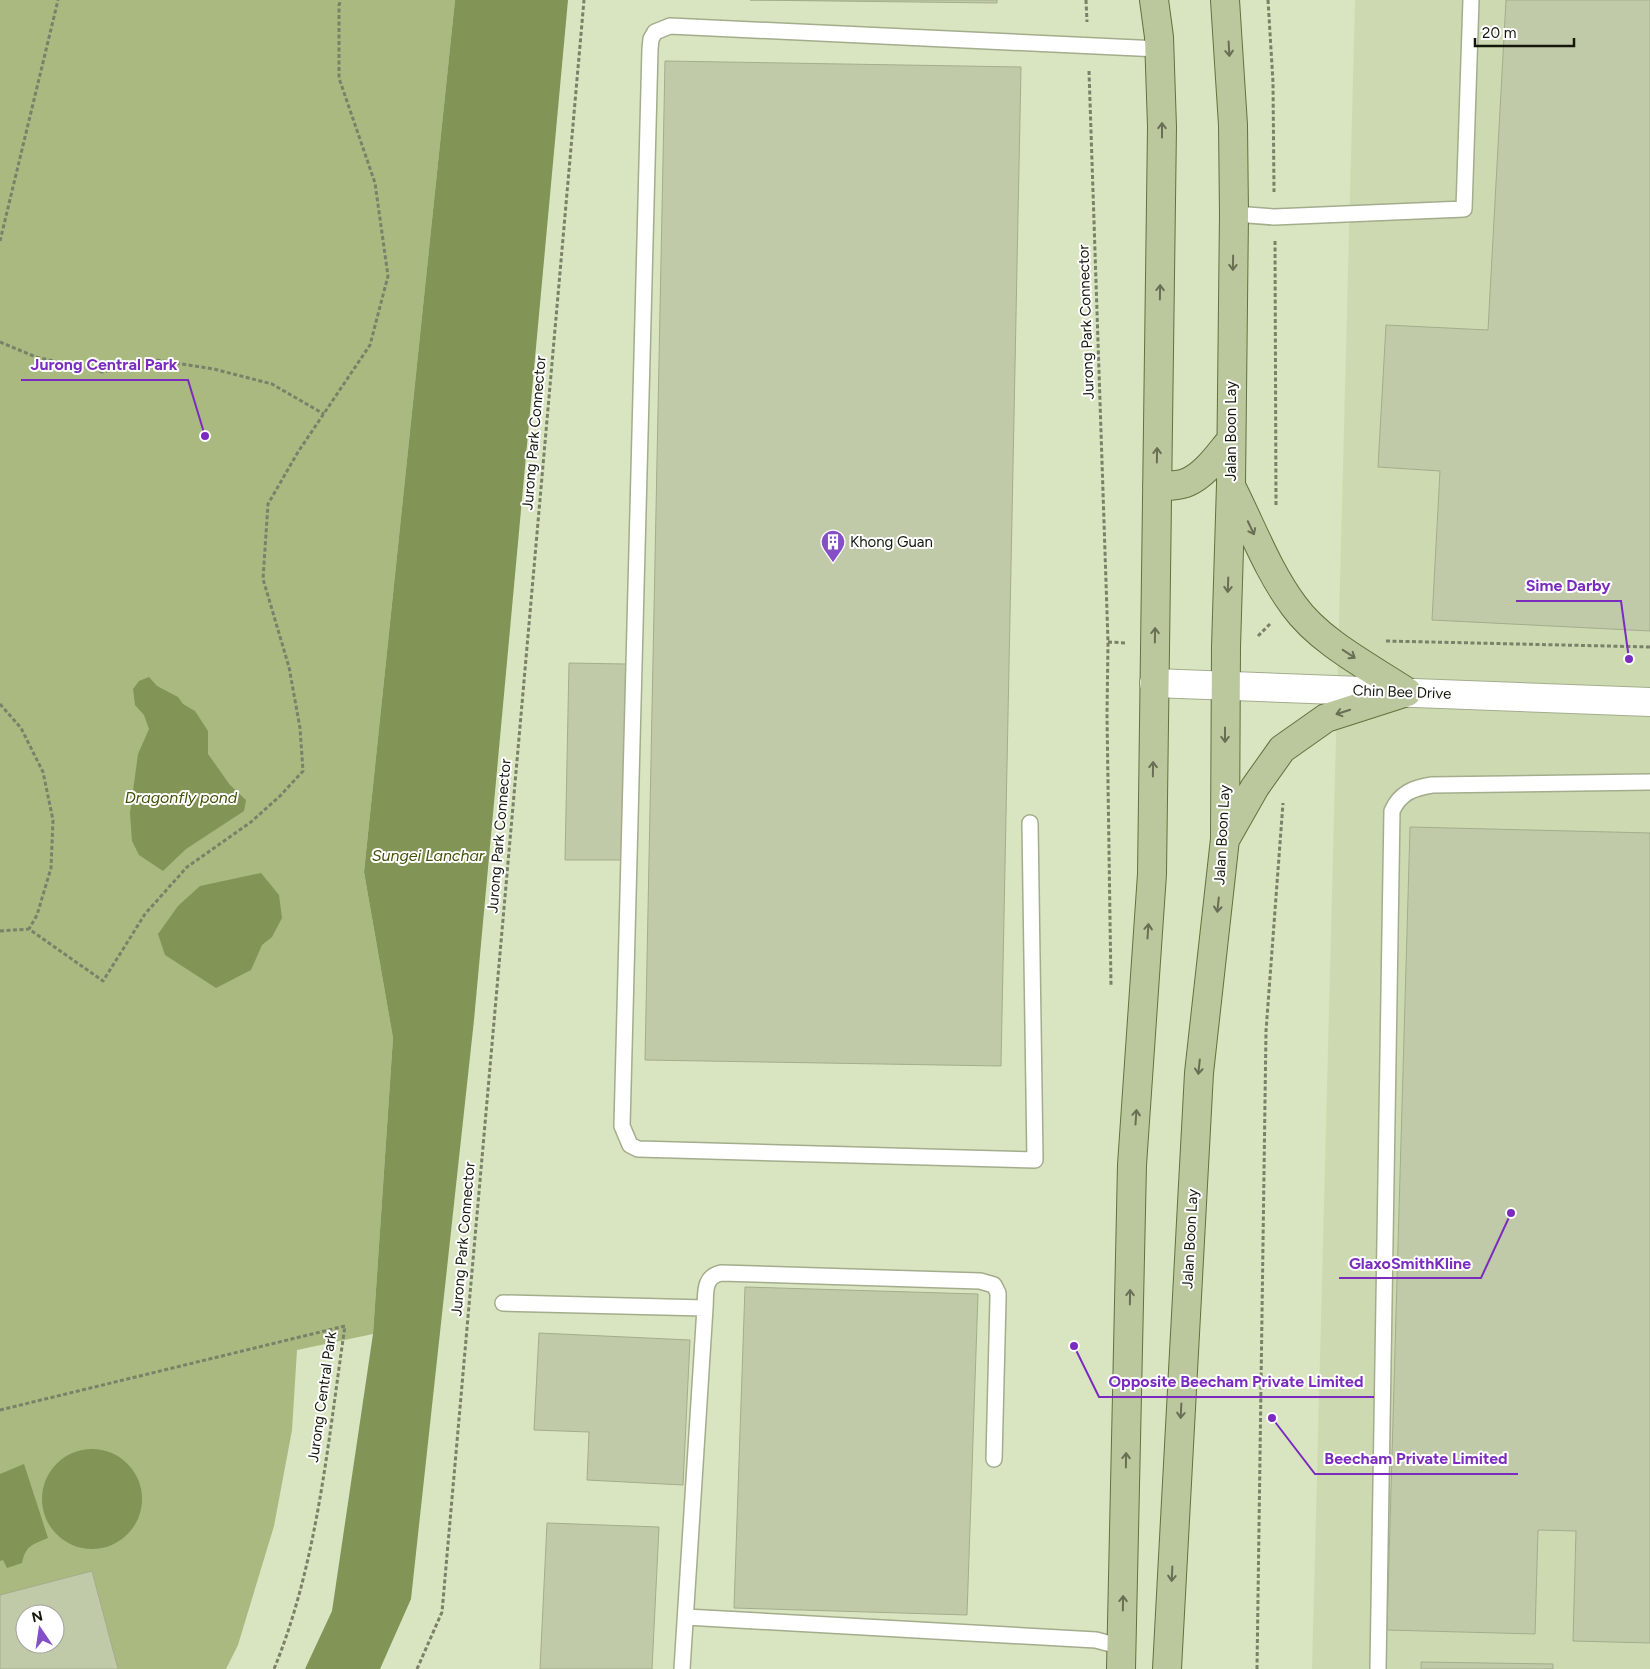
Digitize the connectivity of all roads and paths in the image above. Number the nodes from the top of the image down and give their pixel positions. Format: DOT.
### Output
graph roads {
  1 [pos="58,0"];
  2 [pos="341,0"];
  3 [pos="584,0"];
  4 [pos="1086,0"];
  5 [pos="1154,0"];
  6 [pos="1226,0"];
  7 [pos="1268,0"];
  8 [pos="1471,0"];
  9 [pos="1088,45"];
  10 [pos="1159,48"];
  11 [pos="1234,214"];
  12 [pos="1274,217"];
  13 [pos="0,241"];
  14 [pos="0,342"];
  15 [pos="324,414"];
  16 [pos="1231,440"];
  17 [pos="1231,484"];
  18 [pos="1157,486"];
  19 [pos="1277,514"];
  20 [pos="1381,640"];
  21 [pos="1108,642"];
  22 [pos="1650,647"];
  23 [pos="1154,683"];
  24 [pos="1226,686"];
  25 [pos="1406,692"];
  26 [pos="1650,702"];
  27 [pos="0,704"];
  28 [pos="1650,782"];
  29 [pos="1284,796"];
  30 [pos="1030,823"];
  31 [pos="1225,839"];
  32 [pos="29,929"];
  33 [pos="0,931"];
  34 [pos="503,1303"];
  35 [pos="705,1308"];
  36 [pos="0,1410"];
  37 [pos="994,1459"];
  38 [pos="686,1617"];
  39 [pos="1122,1658"];
  40 [pos="274,1669"];
  41 [pos="417,1669"];
  42 [pos="682,1669"];
  43 [pos="1167,1669"];
  44 [pos="1257,1669"];
  45 [pos="1378,1669"];
  1 -- 13 [label="path"];
  2 -- 15 [label="path"];
  3 -- 41 [label="path, Jurong Park Connector"];
  4 -- 9 [label="path, Jurong Park Connector"];
  5 -- 10 [label="main road"];
  6 -- 11 [label="main road, Jalan Boon Lay, one-way"];
  7 -- 12 [label="path"];
  8 -- 12 [label="lane"];
  9 -- 10 [label="lane"];
  9 -- 21 [label="path, Jurong Park Connector"];
  9 -- 30 [label="lane"];
  18 -- 10 [label="main road, one-way"];
  11 -- 12 [label="lane"];
  11 -- 16 [label="main road, Jalan Boon Lay, one-way"];
  12 -- 19 [label="path"];
  14 -- 15 [label="path"];
  15 -- 32 [label="path"];
  16 -- 17 [label="main road, Jalan Boon Lay"];
  16 -- 18 [label="main road"];
  17 -- 24 [label="main road, Jalan Boon Lay, one-way"];
  17 -- 25 [label="main road, one-way"];
  23 -- 18 [label="main road, one-way"];
  20 -- 22 [label="path"];
  23 -- 24 [label="street, Chin Bee Drive"];
  39 -- 23 [label="main road, one-way"];
  24 -- 25 [label="street, Chin Bee Drive"];
  24 -- 31 [label="main road, Jalan Boon Lay, one-way"];
  25 -- 26 [label="street, Chin Bee Drive"];
  25 -- 31 [label="main road, one-way"];
  27 -- 32 [label="path"];
  28 -- 45 [label="lane"];
  29 -- 44 [label="path"];
  31 -- 43 [label="main road, Jalan Boon Lay, one-way"];
  32 -- 33 [label="path"];
  34 -- 35 [label="lane"];
  35 -- 37 [label="lane"];
  35 -- 38 [label="lane"];
  36 -- 40 [label="path, Jurong Central Park"];
  38 -- 39 [label="lane"];
  38 -- 42 [label="lane"];
}
